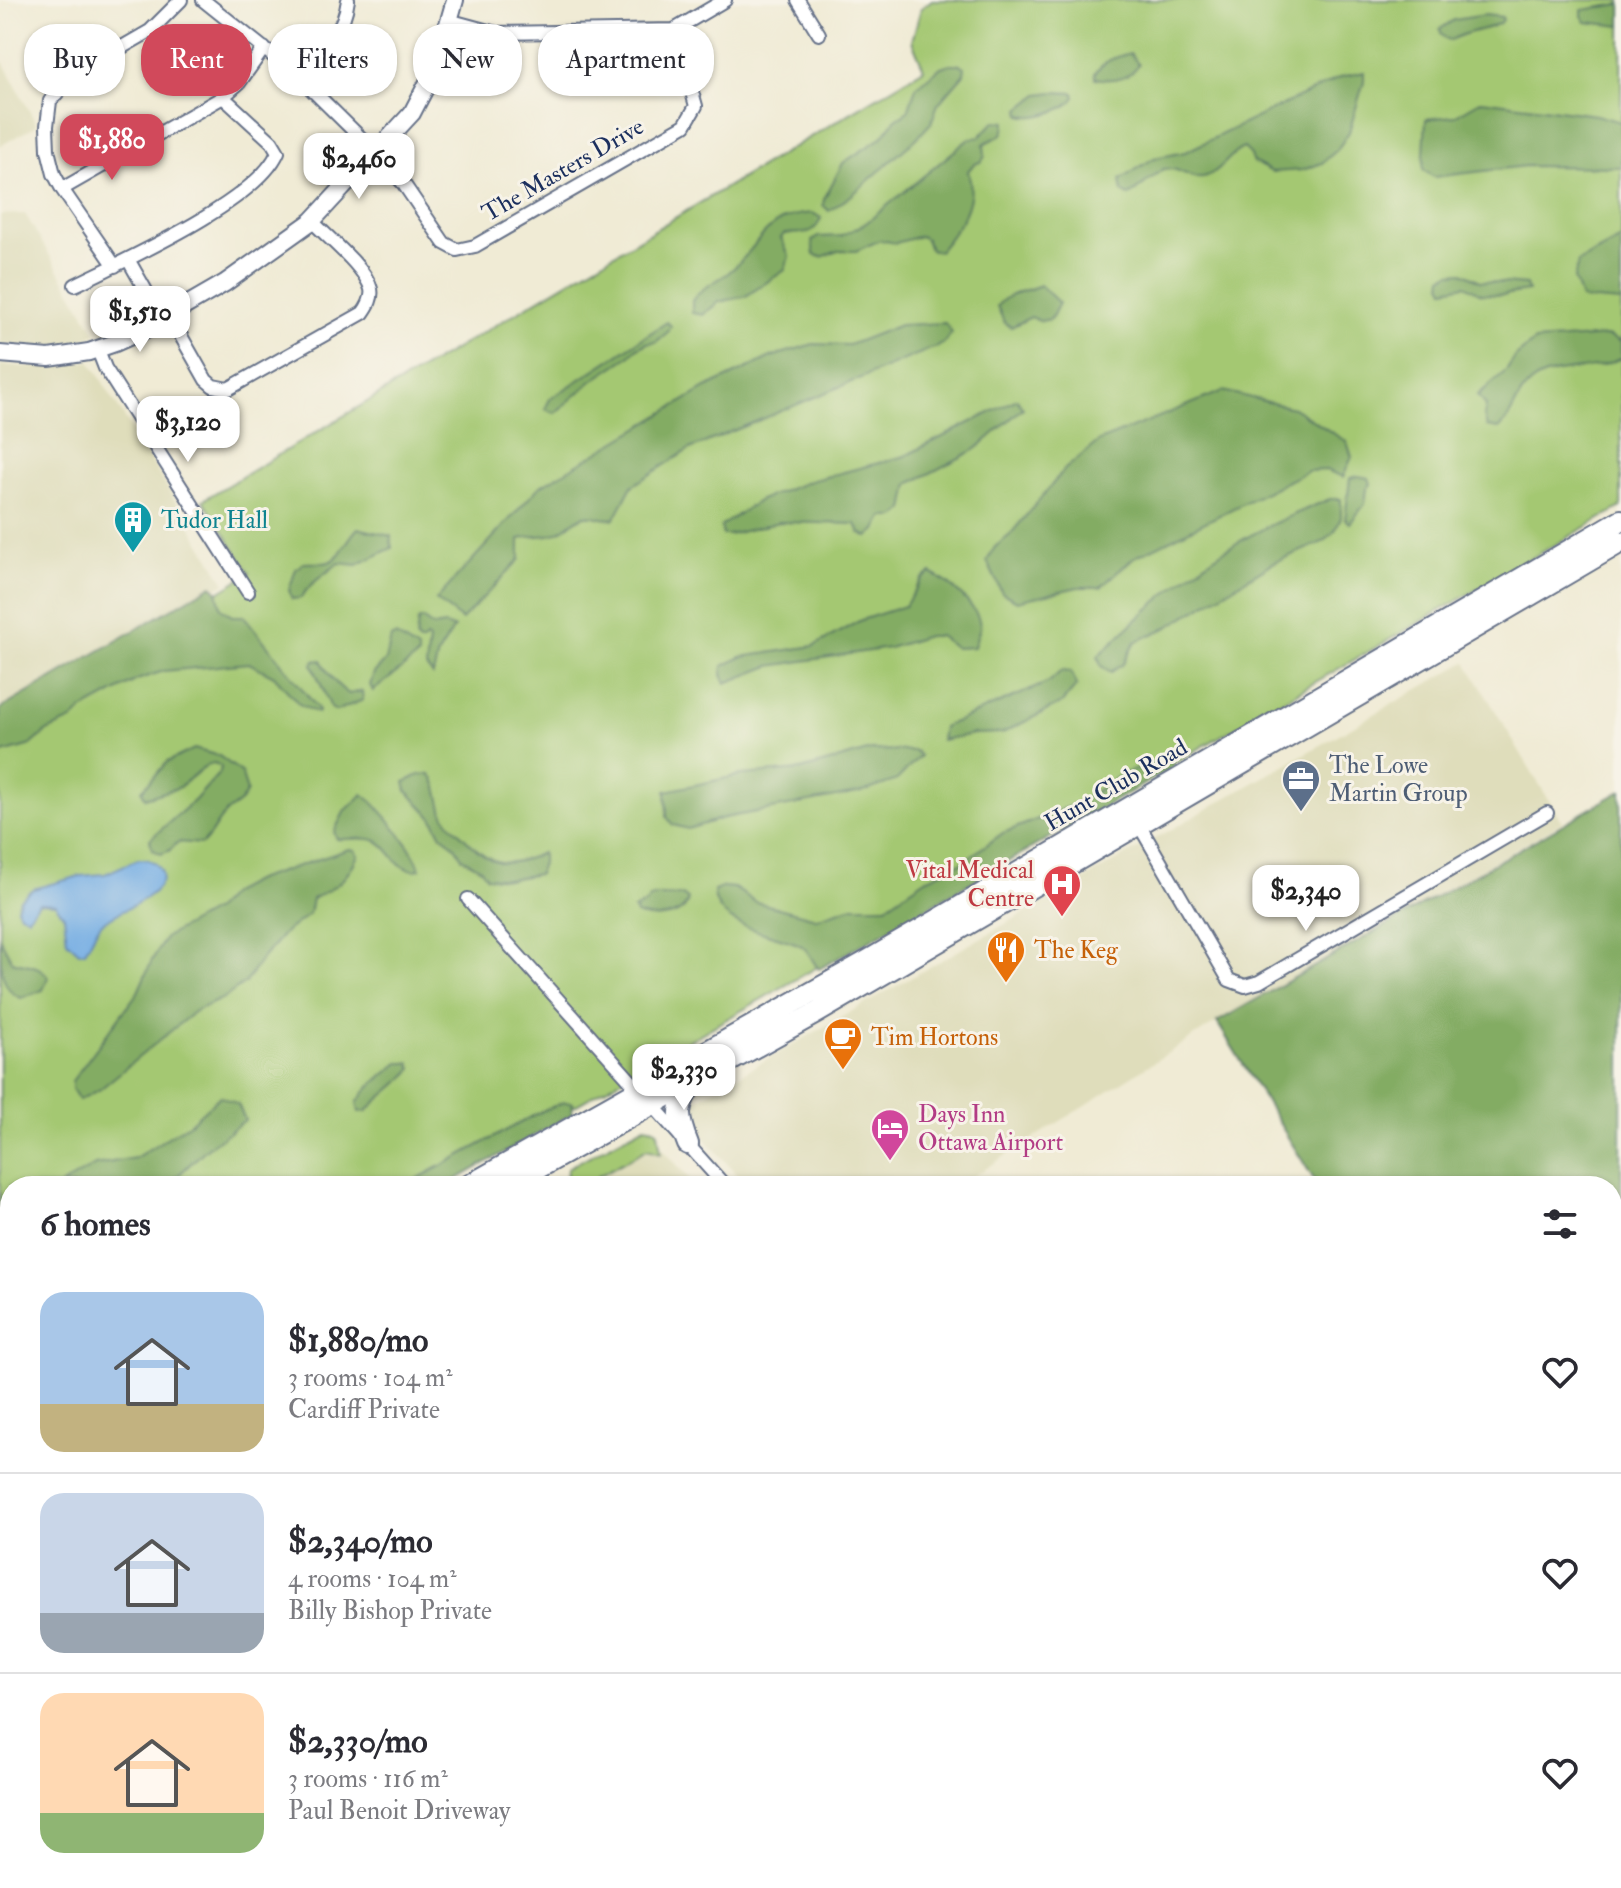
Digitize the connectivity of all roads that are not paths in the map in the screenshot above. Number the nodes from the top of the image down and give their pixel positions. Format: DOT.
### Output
graph roads {
  1 [pos="181,0"];
  2 [pos="203,0"];
  3 [pos="348,0"];
  4 [pos="455,0"];
  5 [pos="725,0"];
  6 [pos="798,0"];
  7 [pos="448,20"];
  8 [pos="342,24"];
  9 [pos="684,24"];
  10 [pos="538,32"];
  11 [pos="819,34"];
  12 [pos="264,48"];
  13 [pos="268,51"];
  14 [pos="319,96"];
  15 [pos="693,96"];
  16 [pos="223,97"];
  17 [pos="376,152"];
  18 [pos="62,189"];
  19 [pos="312,221"];
  20 [pos="129,261"];
  21 [pos="115,266"];
  22 [pos="75,285"];
  23 [pos="166,317"];
  24 [pos="98,350"];
  25 [pos="0,354"];
  26 [pos="1621,520"];
  27 [pos="1621,542"];
  28 [pos="248,592"];
  29 [pos="1547,813"];
  30 [pos="1134,816"];
  31 [pos="468,899"];
  32 [pos="693,1082"];
  33 [pos="646,1097"];
  34 [pos="688,1144"];
  35 [pos="488,1176"];
  36 [pos="522,1176"];
  37 [pos="716,1176"];
  1 -- 18 [label="street"];
  2 -- 12 [label="street"];
  3 -- 8 [label="street"];
  4 -- 7 [label="street"];
  5 -- 9 [label="street"];
  6 -- 11 [label="street"];
  7 -- 10 [label="street"];
  7 -- 17 [label="street"];
  12 -- 13 [label="street"];
  12 -- 16 [label="street"];
  14 -- 17 [label="street"];
  15 -- 17 [label="street, The Masters Drive"];
  16 -- 18 [label="street"];
  16 -- 20 [label="street"];
  17 -- 19 [label="street"];
  18 -- 21 [label="street"];
  19 -- 23 [label="street"];
  19 -- 23 [label="street"];
  20 -- 21 [label="street"];
  20 -- 23 [label="street"];
  21 -- 22 [label="street"];
  23 -- 24 [label="street"];
  24 -- 25 [label="street"];
  24 -- 28 [label="street"];
  26 -- 30 [label="main road, Hunt Club Road"];
  27 -- 30 [label="main road, Hunt Club Road"];
  29 -- 30 [label="street"];
  30 -- 32 [label="main road, Hunt Club Road"];
  30 -- 33 [label="main road, Hunt Club Road"];
  31 -- 33 [label="street"];
  32 -- 33 [label="main road, Hunt Club Road"];
  32 -- 34 [label="main road"];
  33 -- 34 [label="street"];
  33 -- 35 [label="main road, Hunt Club Road"];
  33 -- 36 [label="main road, Hunt Club Road"];
  34 -- 37 [label="street"];
}
